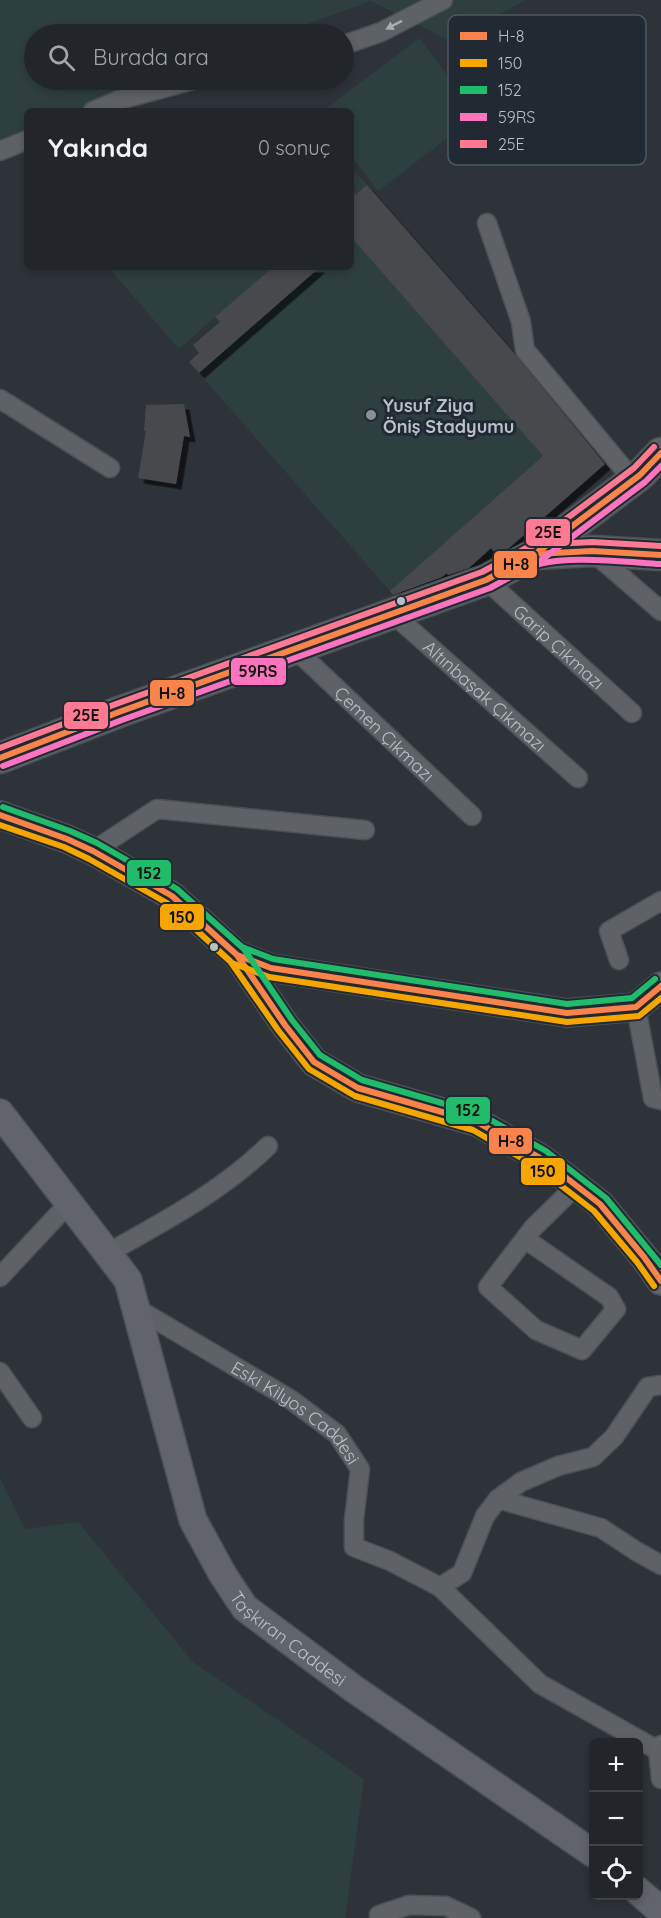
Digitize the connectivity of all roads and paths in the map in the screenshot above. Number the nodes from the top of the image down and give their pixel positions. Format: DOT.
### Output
graph roads {
  1 [pos="443,0"];
  2 [pos="354,41"];
  3 [pos="156,90"];
  4 [pos="100,108"];
  5 [pos="24,141"];
  6 [pos="0,151"];
  7 [pos="487,223"];
  8 [pos="0,399"];
  9 [pos="661,453"];
  10 [pos="110,468"];
  11 [pos="644,478"];
  12 [pos="596,507"];
  13 [pos="592,551"];
  14 [pos="535,554"];
  15 [pos="661,555"];
  16 [pos="486,580"];
  17 [pos="661,611"];
  18 [pos="393,614"];
  19 [pos="296,650"];
  20 [pos="632,713"];
  21 [pos="0,758"];
  22 [pos="578,777"];
  23 [pos="5,813"];
  24 [pos="472,816"];
  25 [pos="365,830"];
  26 [pos="93,851"];
  27 [pos="661,902"];
  28 [pos="237,955"];
  29 [pos="620,960"];
  30 [pos="661,986"];
  31 [pos="636,1007"];
  32 [pos="661,1100"];
  33 [pos="0,1113"];
  34 [pos="268,1146"];
  35 [pos="577,1185"];
  36 [pos="69,1203"];
  37 [pos="525,1239"];
  38 [pos="108,1253"];
  39 [pos="0,1276"];
  40 [pos="661,1281"];
  41 [pos="136,1308"];
  42 [pos="0,1372"];
  43 [pos="661,1384"];
  44 [pos="32,1418"];
  45 [pos="498,1499"];
  46 [pos="661,1565"];
  47 [pos="440,1587"];
  48 [pos="660,1749"];
  49 [pos="661,1779"];
  50 [pos="589,1851"];
  51 [pos="643,1895"];
  52 [pos="661,1911"];
  53 [pos="380,1915"];
  54 [pos="471,1918"];
  1 -- 2 [label="street, one-way"];
  3 -- 4 [label="street"];
  5 -- 6 [label="street"];
  7 -- 11 [label="street"];
  8 -- 10 [label="street"];
  9 -- 11 [label="main road"];
  11 -- 12 [label="main road"];
  12 -- 13 [label="main road"];
  12 -- 14 [label="main road"];
  13 -- 14 [label="main road"];
  13 -- 15 [label="main road"];
  13 -- 17 [label="street"];
  14 -- 16 [label="main road"];
  16 -- 18 [label="main road"];
  16 -- 20 [label="street, Garip Çıkmazı"];
  18 -- 19 [label="main road"];
  18 -- 22 [label="street, Altınbaşak Çıkmazı"];
  19 -- 21 [label="main road"];
  19 -- 24 [label="street, Çemen Çıkmazı"];
  23 -- 26 [label="street"];
  25 -- 26 [label="street"];
  26 -- 28 [label="street"];
  27 -- 29 [label="street"];
  28 -- 31 [label="street"];
  28 -- 35 [label="street"];
  30 -- 31 [label="street"];
  31 -- 32 [label="street"];
  33 -- 36 [label="street"];
  34 -- 38 [label="street"];
  35 -- 37 [label="street"];
  35 -- 40 [label="street"];
  36 -- 38 [label="street"];
  36 -- 39 [label="street"];
  37 -- 37 [label="street"];
  38 -- 41 [label="street"];
  41 -- 47 [label="street, Eski Kilyos Caddesi"];
  41 -- 50 [label="street, Taşkıran Caddesi"];
  42 -- 44 [label="street"];
  43 -- 45 [label="street"];
  45 -- 46 [label="street"];
  45 -- 47 [label="street"];
  47 -- 48 [label="street, Eski Kilyos Caddesi"];
  48 -- 49 [label="street"];
  51 -- 52 [label="street"];
  53 -- 54 [label="street"];
}
